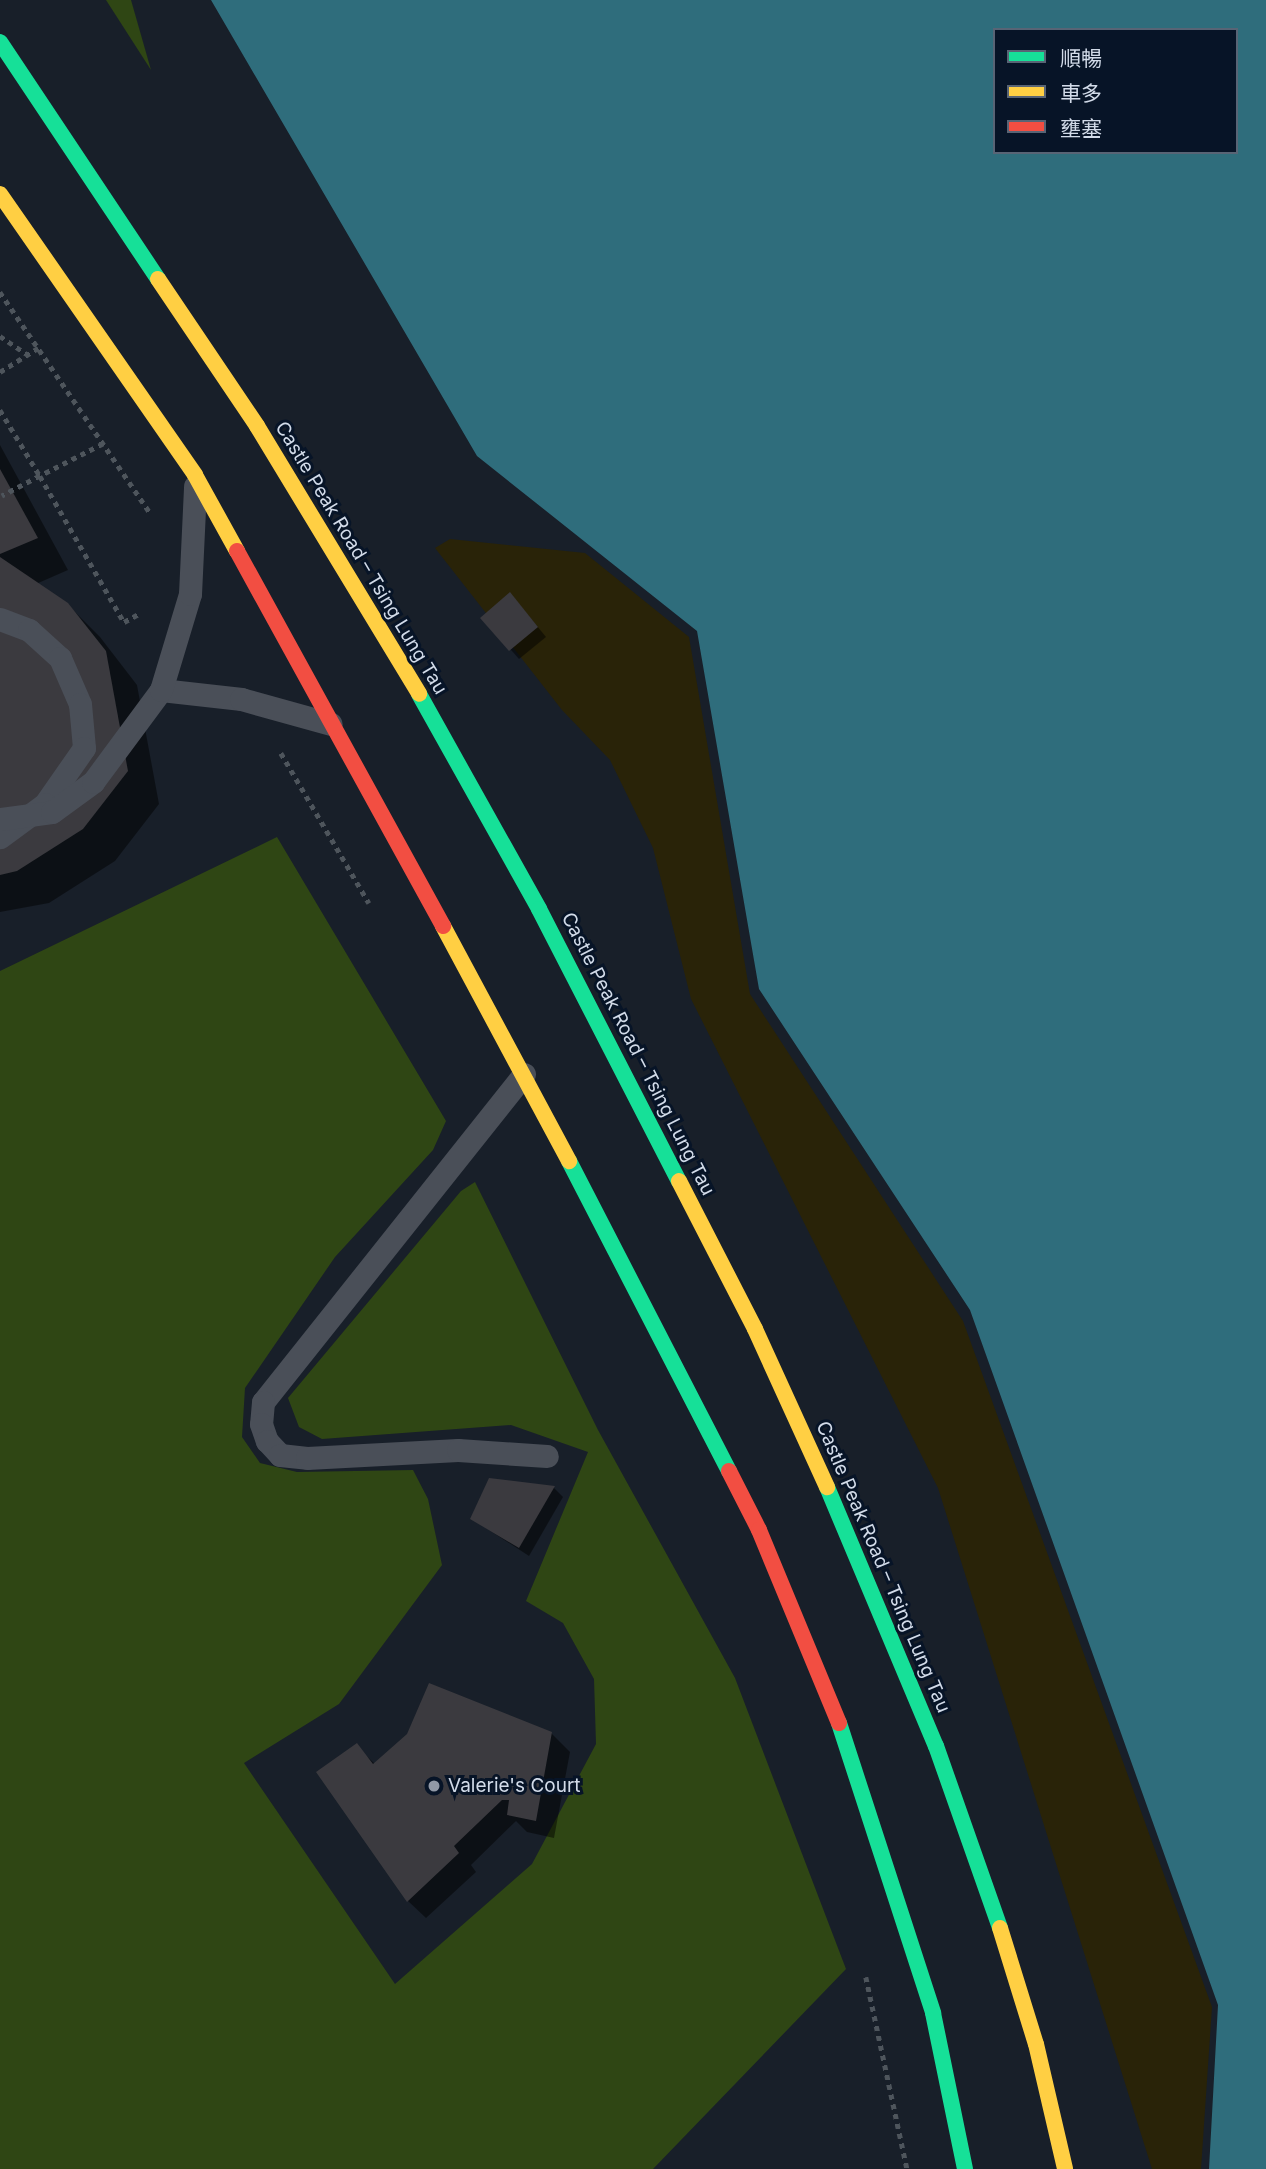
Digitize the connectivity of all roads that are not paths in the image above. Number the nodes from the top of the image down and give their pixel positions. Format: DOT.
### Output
graph roads {
  1 [pos="0,42"];
  2 [pos="0,194"];
  3 [pos="195,475"];
  4 [pos="0,619"];
  5 [pos="161,690"];
  6 [pos="331,724"];
  7 [pos="31,815"];
  8 [pos="0,819"];
  9 [pos="0,837"];
  10 [pos="524,1074"];
  11 [pos="547,1457"];
  12 [pos="965,2169"];
  13 [pos="1065,2169"];
  1 -- 13 [label="main road, Castle Peak Road – Tsing Lung Tau"];
  2 -- 3 [label="main road"];
  3 -- 5 [label="lane"];
  3 -- 6 [label="main road"];
  4 -- 7 [label="lane"];
  5 -- 6 [label="lane"];
  5 -- 7 [label="lane"];
  6 -- 10 [label="main road"];
  7 -- 8 [label="lane"];
  7 -- 9 [label="lane"];
  10 -- 11 [label="lane"];
  10 -- 12 [label="main road"];
}
